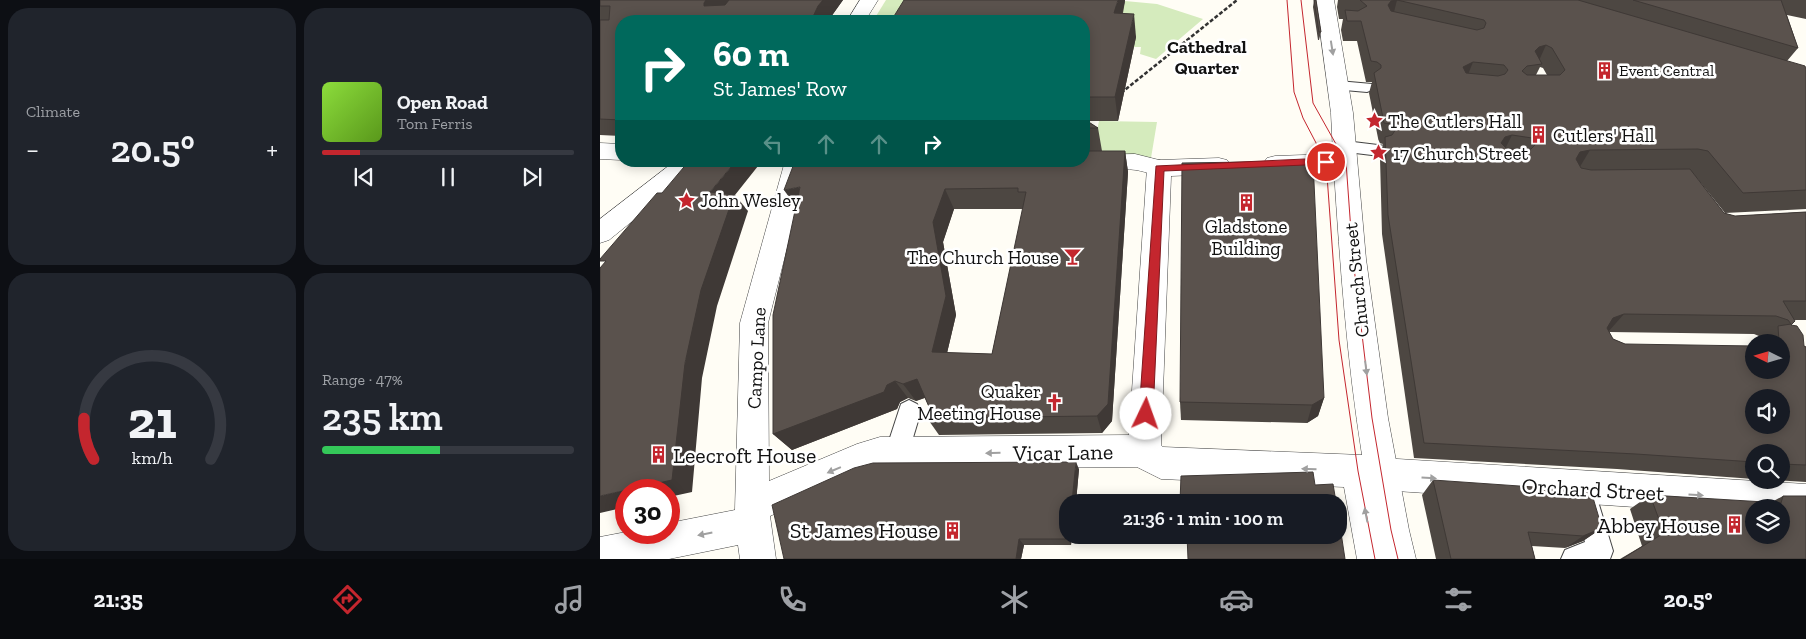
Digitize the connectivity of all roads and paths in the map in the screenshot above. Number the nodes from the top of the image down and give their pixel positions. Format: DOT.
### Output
graph roads {
  1 [pos="869,0"];
  2 [pos="1237,0"];
  3 [pos="1325,0"];
  4 [pos="860,15"];
  5 [pos="1338,86"];
  6 [pos="1367,87"];
  7 [pos="1117,97"];
  8 [pos="1380,150"];
  9 [pos="600,151"];
  10 [pos="615,152"];
  11 [pos="1345,155"];
  12 [pos="1090,163"];
  13 [pos="683,167"];
  14 [pos="808,167"];
  15 [pos="1160,168"];
  16 [pos="600,233"];
  17 [pos="909,411"];
  18 [pos="1144,451"];
  19 [pos="897,453"];
  20 [pos="1369,472"];
  21 [pos="1583,488"];
  22 [pos="1806,501"];
  23 [pos="752,515"];
  24 [pos="600,555"];
  25 [pos="758,559"];
  26 [pos="1375,559"];
  27 [pos="1398,559"];
  28 [pos="1574,559"];
  1 -- 4 [label="street"];
  2 -- 7 [label="path"];
  3 -- 5 [label="street, Church Street, one-way"];
  5 -- 6 [label="lane"];
  5 -- 11 [label="street, Church Street"];
  8 -- 11 [label="lane"];
  9 -- 10 [label="street"];
  11 -- 15 [label="street"];
  11 -- 20 [label="street, Church Street, one-way"];
  12 -- 15 [label="street"];
  13 -- 16 [label="street"];
  14 -- 23 [label="street, Campo Lane"];
  15 -- 18 [label="street"];
  17 -- 19 [label="lane"];
  18 -- 19 [label="street, Vicar Lane, one-way"];
  20 -- 18 [label="street, one-way"];
  19 -- 23 [label="street, Vicar Lane, one-way"];
  20 -- 21 [label="street, Orchard Street, one-way"];
  26 -- 20 [label="street, Church Street, one-way"];
  20 -- 27 [label="street, Church Street"];
  21 -- 22 [label="street, Orchard Street, one-way"];
  21 -- 28 [label="lane"];
  23 -- 24 [label="street, Vicar Lane, one-way"];
  23 -- 25 [label="street, Campo Lane"];
}
